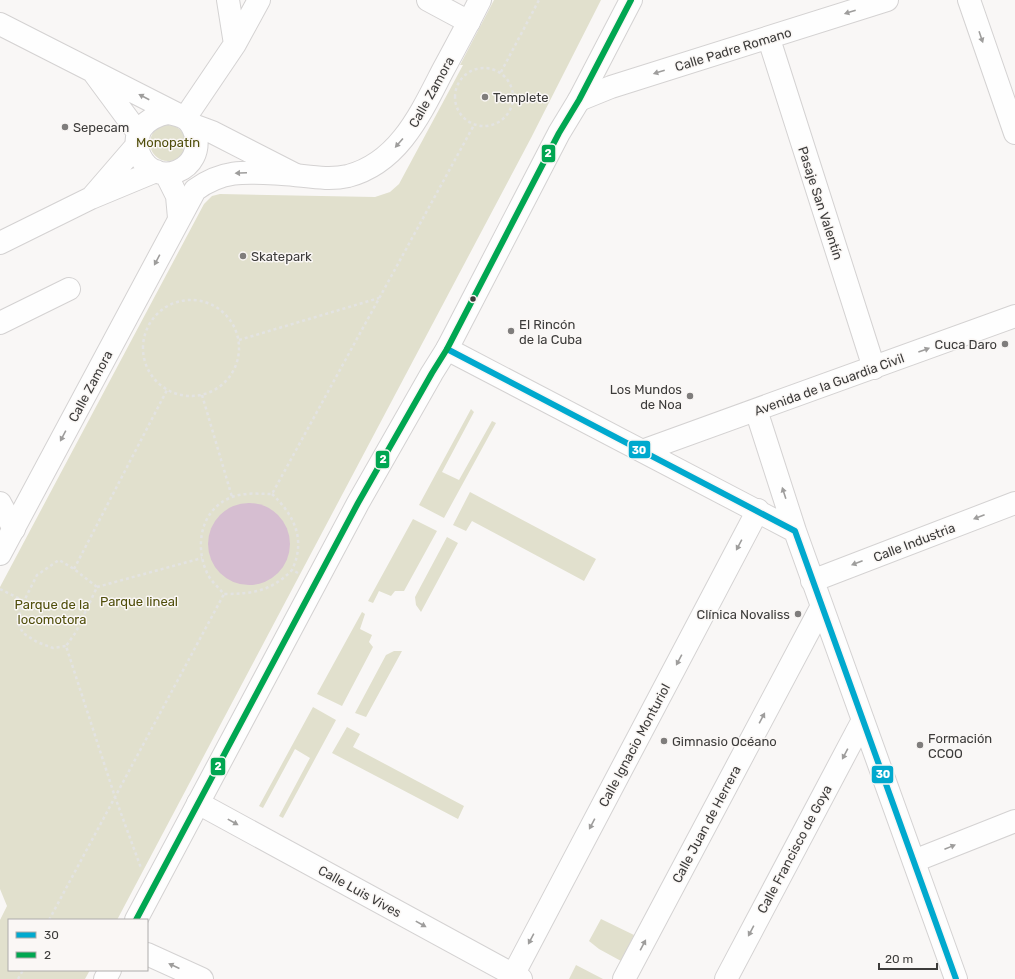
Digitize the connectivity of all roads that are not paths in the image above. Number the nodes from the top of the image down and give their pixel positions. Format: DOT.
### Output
graph roads {
  1 [pos="228,0"];
  2 [pos="259,0"];
  3 [pos="428,0"];
  4 [pos="480,0"];
  5 [pos="631,0"];
  6 [pos="887,0"];
  7 [pos="968,0"];
  8 [pos="469,22"];
  9 [pos="0,24"];
  10 [pos="768,39"];
  11 [pos="234,44"];
  12 [pos="91,69"];
  13 [pos="579,100"];
  14 [pos="185,119"];
  15 [pos="1015,133"];
  16 [pos="138,139"];
  17 [pos="161,173"];
  18 [pos="294,174"];
  19 [pos="91,198"];
  20 [pos="179,218"];
  21 [pos="0,243"];
  22 [pos="69,289"];
  23 [pos="1015,316"];
  24 [pos="0,323"];
  25 [pos="447,349"];
  26 [pos="874,368"];
  27 [pos="756,410"];
  28 [pos="642,450"];
  29 [pos="0,503"];
  30 [pos="1015,503"];
  31 [pos="758,510"];
  32 [pos="14,529"];
  33 [pos="795,531"];
  34 [pos="0,554"];
  35 [pos="812,581"];
  36 [pos="822,606"];
  37 [pos="863,720"];
  38 [pos="198,803"];
  39 [pos="1015,821"];
  40 [pos="914,862"];
  41 [pos="137,919"];
  42 [pos="148,954"];
  43 [pos="515,978"];
  44 [pos="202,979"];
  45 [pos="624,979"];
  46 [pos="726,979"];
  47 [pos="956,979"];
  1 -- 11 [label="street"];
  2 -- 11 [label="street"];
  3 -- 8 [label="street"];
  4 -- 8 [label="street, Calle Zamora"];
  5 -- 13 [label="street"];
  6 -- 10 [label="street, Calle Padre Romano, one-way"];
  7 -- 15 [label="street, one-way"];
  8 -- 18 [label="street, Calle Zamora, one-way"];
  9 -- 12 [label="street"];
  10 -- 13 [label="street, Calle Padre Romano, one-way"];
  10 -- 26 [label="street, Pasaje San Valentín"];
  11 -- 14 [label="street"];
  14 -- 12 [label="street, one-way"];
  12 -- 16 [label="street"];
  13 -- 25 [label="street"];
  14 -- 16 [label="street"];
  14 -- 17 [label="street"];
  14 -- 18 [label="street, Calle Zamora"];
  16 -- 17 [label="street"];
  16 -- 19 [label="street"];
  17 -- 19 [label="street"];
  17 -- 20 [label="street"];
  18 -- 20 [label="street, Calle Zamora, one-way"];
  19 -- 21 [label="street"];
  20 -- 32 [label="street, Calle Zamora, one-way"];
  22 -- 24 [label="street"];
  26 -- 23 [label="street, Avenida de la Guardia Civil, one-way"];
  25 -- 28 [label="street"];
  25 -- 38 [label="street"];
  26 -- 27 [label="street, Avenida de la Guardia Civil"];
  27 -- 28 [label="street, Avenida de la Guardia Civil"];
  33 -- 27 [label="street, one-way"];
  28 -- 31 [label="street"];
  29 -- 32 [label="street"];
  30 -- 35 [label="street, Calle Industria, one-way"];
  31 -- 33 [label="street"];
  31 -- 43 [label="street, Calle Ignacio Monturiol, one-way"];
  32 -- 34 [label="street, Calle Zamora"];
  33 -- 35 [label="street"];
  35 -- 36 [label="street"];
  36 -- 37 [label="street"];
  45 -- 36 [label="street, Calle Juan de Herrera, one-way"];
  37 -- 40 [label="street"];
  37 -- 46 [label="street, Calle Francisco de Goya, one-way"];
  38 -- 41 [label="street"];
  38 -- 43 [label="street, Calle Luis Vives, one-way"];
  40 -- 39 [label="street, one-way"];
  40 -- 47 [label="street"];
  44 -- 42 [label="street, one-way"];
}
